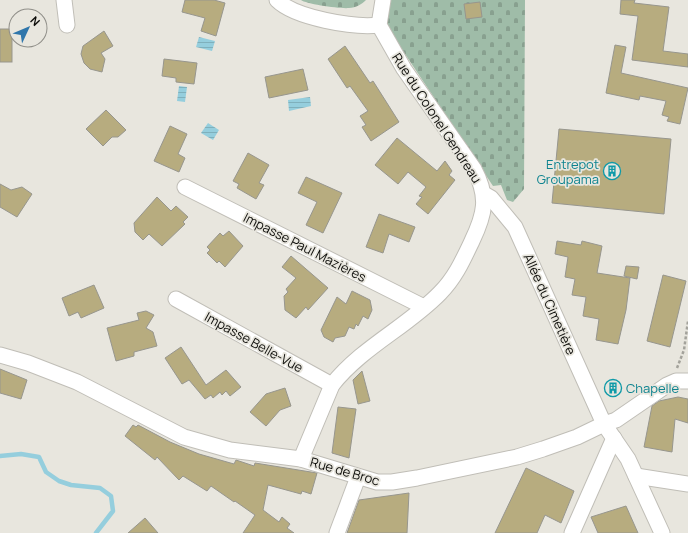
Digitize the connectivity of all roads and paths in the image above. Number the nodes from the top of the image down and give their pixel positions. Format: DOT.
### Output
graph roads {
  1 [pos="64,0"];
  2 [pos="277,0"];
  3 [pos="383,0"];
  4 [pos="67,25"];
  5 [pos="379,25"];
  6 [pos="185,187"];
  7 [pos="484,194"];
  8 [pos="176,299"];
  9 [pos="424,307"];
  10 [pos="688,322"];
  11 [pos="0,355"];
  12 [pos="677,369"];
  13 [pos="688,381"];
  14 [pos="332,385"];
  15 [pos="604,424"];
  16 [pos="614,438"];
  17 [pos="301,459"];
  18 [pos="636,476"];
  19 [pos="358,477"];
  20 [pos="688,484"];
  21 [pos="336,533"];
  22 [pos="572,533"];
  23 [pos="662,533"];
  1 -- 4 [label="street"];
  2 -- 5 [label="street"];
  3 -- 5 [label="street"];
  5 -- 7 [label="street, Rue du Colonel Gendreau"];
  6 -- 9 [label="street, Impasse Paul Mazières"];
  7 -- 9 [label="street, Rue du Colonel Gendreau"];
  7 -- 15 [label="street, Allée du Cimetière"];
  8 -- 14 [label="street, Impasse Belle-Vue"];
  9 -- 14 [label="street, Rue du Colonel Gendreau"];
  10 -- 12 [label="path"];
  11 -- 17 [label="street, Rue de Broc"];
  13 -- 15 [label="street, Rue de Broc"];
  14 -- 17 [label="street, Rue du Colonel Gendreau"];
  15 -- 16 [label="street, Allée du Cimetière"];
  15 -- 19 [label="street, Rue de Broc"];
  16 -- 18 [label="street, Allée du Cimetière"];
  16 -- 22 [label="street"];
  17 -- 19 [label="street, Rue de Broc"];
  18 -- 20 [label="street"];
  18 -- 23 [label="street, Allée du Cimetière"];
  19 -- 21 [label="street"];
}
